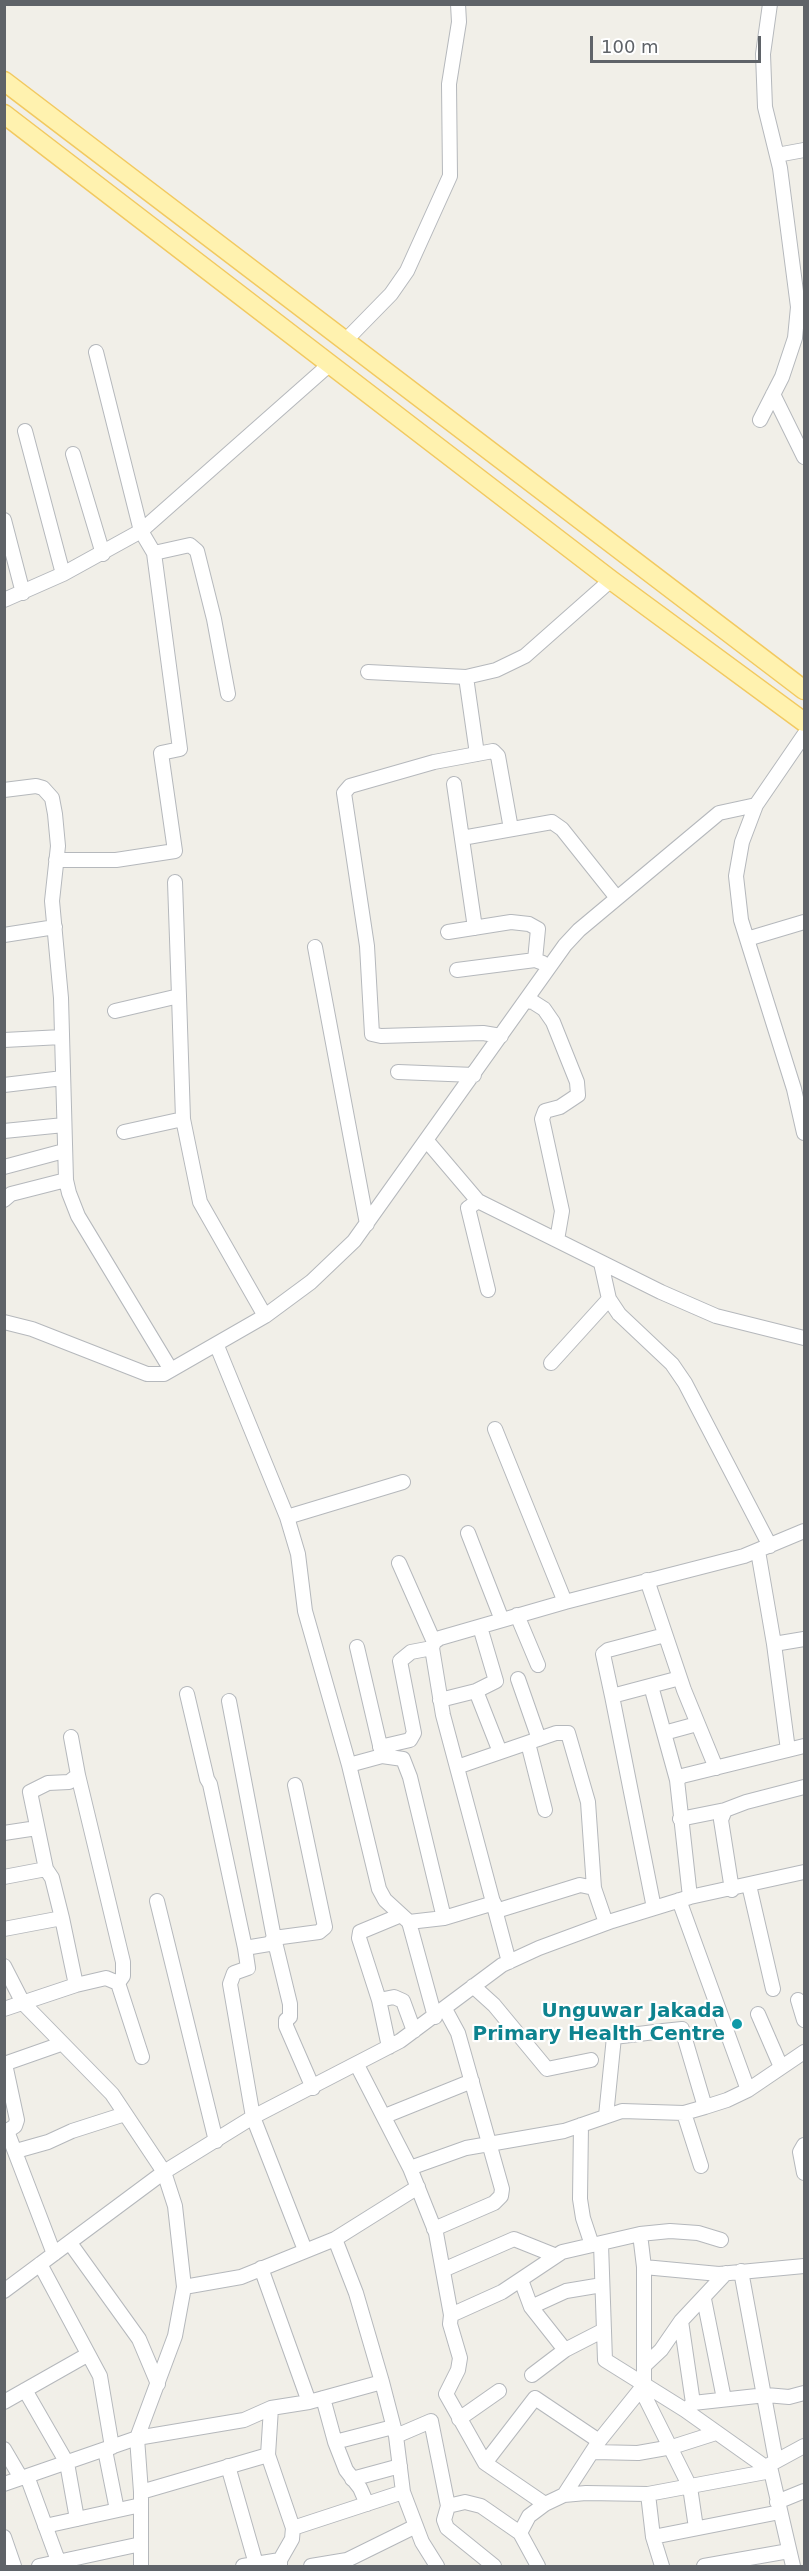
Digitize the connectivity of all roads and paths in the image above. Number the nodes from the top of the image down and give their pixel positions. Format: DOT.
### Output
graph roads {
  1 [pos="458,4"];
  2 [pos="770,4"];
  3 [pos="4,81"];
  4 [pos="4,114"];
  5 [pos="804,150"];
  6 [pos="777,155"];
  7 [pos="792,256"];
  8 [pos="804,281"];
  9 [pos="345,340"];
  10 [pos="96,352"];
  11 [pos="330,364"];
  12 [pos="773,394"];
  13 [pos="760,420"];
  14 [pos="25,431"];
  15 [pos="73,454"];
  16 [pos="804,458"];
  17 [pos="4,520"];
  18 [pos="141,531"];
  19 [pos="154,553"];
  20 [pos="103,554"];
  21 [pos="63,574"];
  22 [pos="611,580"];
  23 [pos="23,593"];
  24 [pos="4,600"];
  25 [pos="770,663"];
  26 [pos="368,672"];
  27 [pos="466,677"];
  28 [pos="804,683"];
  29 [pos="804,690"];
  30 [pos="228,694"];
  31 [pos="804,723"];
  32 [pos="804,735"];
  33 [pos="477,754"];
  34 [pos="454,784"];
  35 [pos="4,790"];
  36 [pos="756,806"];
  37 [pos="511,829"];
  38 [pos="462,838"];
  39 [pos="56,860"];
  40 [pos="175,882"];
  41 [pos="617,898"];
  42 [pos="804,922"];
  43 [pos="55,927"];
  44 [pos="475,928"];
  45 [pos="448,932"];
  46 [pos="4,935"];
  47 [pos="747,939"];
  48 [pos="315,947"];
  49 [pos="535,960"];
  50 [pos="551,965"];
  51 [pos="457,970"];
  52 [pos="178,996"];
  53 [pos="526,1001"];
  54 [pos="115,1011"];
  55 [pos="501,1036"];
  56 [pos="62,1037"];
  57 [pos="4,1040"];
  58 [pos="398,1072"];
  59 [pos="474,1075"];
  60 [pos="63,1078"];
  61 [pos="4,1085"];
  62 [pos="183,1119"];
  63 [pos="64,1125"];
  64 [pos="4,1131"];
  65 [pos="124,1132"];
  66 [pos="804,1133"];
  67 [pos="427,1141"];
  68 [pos="64,1151"];
  69 [pos="4,1167"];
  70 [pos="66,1180"];
  71 [pos="4,1200"];
  72 [pos="478,1201"];
  73 [pos="367,1224"];
  74 [pos="557,1240"];
  75 [pos="601,1263"];
  76 [pos="488,1290"];
  77 [pos="609,1299"];
  78 [pos="265,1316"];
  79 [pos="4,1322"];
  80 [pos="804,1338"];
  81 [pos="217,1346"];
  82 [pos="551,1363"];
  83 [pos="171,1370"];
  84 [pos="495,1429"];
  85 [pos="403,1482"];
  86 [pos="287,1517"];
  87 [pos="804,1531"];
  88 [pos="468,1533"];
  89 [pos="764,1548"];
  90 [pos="399,1563"];
  91 [pos="647,1580"];
  92 [pos="565,1602"];
  93 [pos="518,1616"];
  94 [pos="502,1620"];
  95 [pos="480,1627"];
  96 [pos="665,1635"];
  97 [pos="804,1639"];
  98 [pos="774,1644"];
  99 [pos="433,1645"];
  100 [pos="357,1647"];
  101 [pos="538,1665"];
  102 [pos="518,1678"];
  103 [pos="680,1678"];
  104 [pos="651,1686"];
  105 [pos="476,1691"];
  106 [pos="187,1695"];
  107 [pos="612,1696"];
  108 [pos="440,1700"];
  109 [pos="229,1701"];
  110 [pos="697,1724"];
  111 [pos="664,1733"];
  112 [pos="70,1737"];
  113 [pos="533,1741"];
  114 [pos="804,1746"];
  115 [pos="788,1750"];
  116 [pos="381,1752"];
  117 [pos="500,1752"];
  118 [pos="349,1765"];
  119 [pos="457,1767"];
  120 [pos="716,1768"];
  121 [pos="78,1775"];
  122 [pos="677,1780"];
  123 [pos="295,1785"];
  124 [pos="804,1787"];
  125 [pos="545,1810"];
  126 [pos="725,1810"];
  127 [pos="680,1819"];
  128 [pos="37,1828"];
  129 [pos="4,1833"];
  130 [pos="46,1869"];
  131 [pos="804,1872"];
  132 [pos="4,1877"];
  133 [pos="749,1885"];
  134 [pos="594,1888"];
  135 [pos="732,1890"];
  136 [pos="685,1899"];
  137 [pos="157,1900"];
  138 [pos="495,1907"];
  139 [pos="654,1908"];
  140 [pos="62,1917"];
  141 [pos="405,1918"];
  142 [pos="444,1918"];
  143 [pos="606,1923"];
  144 [pos="4,1929"];
  145 [pos="274,1938"];
  146 [pos="245,1948"];
  147 [pos="509,1962"];
  148 [pos="4,1966"];
  149 [pos="118,1983"];
  150 [pos="76,1985"];
  151 [pos="473,1986"];
  152 [pos="773,1989"];
  153 [pos="379,2000"];
  154 [pos="798,2000"];
  155 [pos="23,2003"];
  156 [pos="4,2009"];
  157 [pos="440,2013"];
  158 [pos="758,2014"];
  159 [pos="804,2020"];
  160 [pos="414,2031"];
  161 [pos="61,2044"];
  162 [pos="389,2047"];
  163 [pos="804,2052"];
  164 [pos="142,2056"];
  165 [pos="591,2060"];
  166 [pos="5,2064"];
  167 [pos="357,2065"];
  168 [pos="781,2067"];
  169 [pos="472,2081"];
  170 [pos="313,2088"];
  171 [pos="748,2090"];
  172 [pos="705,2107"];
  173 [pos="684,2113"];
  174 [pos="125,2114"];
  175 [pos="385,2116"];
  176 [pos="606,2116"];
  177 [pos="253,2117"];
  178 [pos="581,2125"];
  179 [pos="6,2132"];
  180 [pos="216,2141"];
  181 [pos="490,2144"];
  182 [pos="804,2145"];
  183 [pos="16,2151"];
  184 [pos="701,2166"];
  185 [pos="410,2168"];
  186 [pos="164,2172"];
  187 [pos="804,2173"];
  188 [pos="418,2187"];
  189 [pos="434,2229"];
  190 [pos="640,2234"];
  191 [pos="335,2239"];
  192 [pos="721,2240"];
  193 [pos="70,2243"];
  194 [pos="596,2245"];
  195 [pos="305,2250"];
  196 [pos="54,2254"];
  197 [pos="554,2255"];
  198 [pos="40,2264"];
  199 [pos="804,2266"];
  200 [pos="644,2267"];
  201 [pos="261,2268"];
  202 [pos="443,2270"];
  203 [pos="741,2271"];
  204 [pos="726,2273"];
  205 [pos="521,2280"];
  206 [pos="602,2285"];
  207 [pos="184,2287"];
  208 [pos="5,2289"];
  209 [pos="704,2299"];
  210 [pos="531,2307"];
  211 [pos="451,2315"];
  212 [pos="681,2321"];
  213 [pos="604,2330"];
  214 [pos="565,2350"];
  215 [pos="87,2355"];
  216 [pos="644,2366"];
  217 [pos="532,2375"];
  218 [pos="382,2382"];
  219 [pos="158,2384"];
  220 [pos="642,2387"];
  221 [pos="25,2390"];
  222 [pos="499,2391"];
  223 [pos="804,2393"];
  224 [pos="766,2395"];
  225 [pos="724,2399"];
  226 [pos="316,2400"];
  227 [pos="4,2402"];
  228 [pos="689,2406"];
  229 [pos="271,2408"];
  230 [pos="459,2419"];
  231 [pos="394,2432"];
  232 [pos="716,2433"];
  233 [pos="137,2438"];
  234 [pos="335,2442"];
  235 [pos="597,2446"];
  236 [pos="804,2446"];
  237 [pos="672,2447"];
  238 [pos="108,2448"];
  239 [pos="4,2449"];
  240 [pos="268,2455"];
  241 [pos="67,2463"];
  242 [pos="485,2463"];
  243 [pos="228,2466"];
  244 [pos="400,2466"];
  245 [pos="770,2466"];
  246 [pos="24,2477"];
  247 [pos="352,2480"];
  248 [pos="4,2484"];
  249 [pos="690,2487"];
  250 [pos="804,2491"];
  251 [pos="403,2492"];
  252 [pos="648,2494"];
  253 [pos="564,2495"];
  254 [pos="141,2499"];
  255 [pos="367,2504"];
  256 [pos="545,2504"];
  257 [pos="448,2506"];
  258 [pos="779,2507"];
  259 [pos="117,2510"];
  260 [pos="76,2519"];
  261 [pos="45,2526"];
  262 [pos="416,2526"];
  263 [pos="293,2528"];
  264 [pos="696,2528"];
  265 [pos="520,2533"];
  266 [pos="4,2537"];
  267 [pos="653,2537"];
  268 [pos="141,2544"];
  269 [pos="789,2551"];
  270 [pos="98,2560"];
  271 [pos="280,2563"];
  272 [pos="739,2563"];
  273 [pos="60,2564"];
  274 [pos="249,2565"];
  275 [pos="14,2566"];
  276 [pos="39,2566"];
  277 [pos="141,2566"];
  278 [pos="311,2566"];
  279 [pos="437,2566"];
  280 [pos="494,2566"];
  281 [pos="538,2566"];
  282 [pos="662,2566"];
  283 [pos="704,2566"];
  284 [pos="793,2566"];
  1 -- 9 [label="street"];
  2 -- 6 [label="street"];
  3 -- 9 [label="main road"];
  4 -- 11 [label="main road"];
  5 -- 6 [label="street"];
  6 -- 7 [label="street"];
  7 -- 8 [label="street"];
  7 -- 12 [label="street"];
  9 -- 25 [label="main road"];
  10 -- 18 [label="street"];
  11 -- 18 [label="street"];
  11 -- 22 [label="main road"];
  12 -- 13 [label="street"];
  12 -- 16 [label="street"];
  14 -- 21 [label="street"];
  15 -- 20 [label="street"];
  17 -- 23 [label="street"];
  18 -- 19 [label="street"];
  18 -- 20 [label="street"];
  19 -- 30 [label="street"];
  19 -- 39 [label="street"];
  20 -- 21 [label="street"];
  21 -- 23 [label="street"];
  22 -- 27 [label="street"];
  22 -- 31 [label="main road"];
  23 -- 24 [label="street"];
  25 -- 28 [label="street"];
  25 -- 29 [label="main road"];
  26 -- 27 [label="street"];
  27 -- 33 [label="street"];
  32 -- 36 [label="street"];
  33 -- 37 [label="street"];
  33 -- 55 [label="street"];
  34 -- 38 [label="street"];
  35 -- 39 [label="street"];
  36 -- 41 [label="street"];
  36 -- 47 [label="street"];
  37 -- 38 [label="street"];
  37 -- 41 [label="street"];
  38 -- 44 [label="street"];
  39 -- 43 [label="street"];
  40 -- 52 [label="street"];
  41 -- 50 [label="street"];
  42 -- 47 [label="street"];
  43 -- 46 [label="street"];
  43 -- 56 [label="street"];
  44 -- 45 [label="street"];
  44 -- 49 [label="street"];
  47 -- 66 [label="street"];
  48 -- 73 [label="street"];
  49 -- 50 [label="street"];
  49 -- 51 [label="street"];
  50 -- 53 [label="street"];
  52 -- 54 [label="street"];
  52 -- 62 [label="street"];
  53 -- 55 [label="street"];
  53 -- 74 [label="street"];
  55 -- 59 [label="street"];
  56 -- 57 [label="street"];
  56 -- 60 [label="street"];
  58 -- 59 [label="street"];
  59 -- 67 [label="street"];
  60 -- 61 [label="street"];
  60 -- 63 [label="street"];
  62 -- 65 [label="street"];
  62 -- 78 [label="street"];
  63 -- 64 [label="street"];
  63 -- 68 [label="street"];
  67 -- 72 [label="street"];
  67 -- 73 [label="street"];
  68 -- 69 [label="street"];
  68 -- 70 [label="street"];
  70 -- 71 [label="street"];
  70 -- 83 [label="street"];
  72 -- 74 [label="street"];
  72 -- 76 [label="street"];
  73 -- 78 [label="street"];
  74 -- 75 [label="street"];
  75 -- 77 [label="street"];
  75 -- 80 [label="street"];
  77 -- 82 [label="street"];
  77 -- 89 [label="street"];
  78 -- 81 [label="street"];
  79 -- 83 [label="street"];
  81 -- 83 [label="street"];
  81 -- 86 [label="street"];
  84 -- 92 [label="street"];
  85 -- 86 [label="street"];
  86 -- 118 [label="street"];
  87 -- 89 [label="street"];
  88 -- 94 [label="street"];
  89 -- 91 [label="street"];
  89 -- 98 [label="street"];
  90 -- 99 [label="street"];
  91 -- 92 [label="street"];
  91 -- 96 [label="street"];
  92 -- 93 [label="street"];
  93 -- 94 [label="street"];
  93 -- 101 [label="street"];
  94 -- 95 [label="street"];
  95 -- 99 [label="street"];
  95 -- 105 [label="street"];
  96 -- 103 [label="street"];
  96 -- 107 [label="street"];
  97 -- 98 [label="street"];
  98 -- 115 [label="street"];
  99 -- 108 [label="street"];
  99 -- 116 [label="street"];
  100 -- 116 [label="street"];
  102 -- 113 [label="street"];
  103 -- 104 [label="street"];
  103 -- 110 [label="street"];
  104 -- 107 [label="street"];
  104 -- 111 [label="street"];
  105 -- 108 [label="street"];
  105 -- 117 [label="street"];
  106 -- 146 [label="street"];
  107 -- 139 [label="street"];
  108 -- 119 [label="street"];
  109 -- 145 [label="street"];
  110 -- 111 [label="street"];
  110 -- 120 [label="street"];
  111 -- 122 [label="street"];
  112 -- 121 [label="street"];
  113 -- 117 [label="street"];
  113 -- 125 [label="street"];
  113 -- 134 [label="street"];
  114 -- 115 [label="street"];
  115 -- 120 [label="street"];
  116 -- 118 [label="street"];
  116 -- 142 [label="street"];
  117 -- 119 [label="street"];
  118 -- 141 [label="street"];
  119 -- 138 [label="street"];
  120 -- 122 [label="street"];
  121 -- 128 [label="street"];
  121 -- 149 [label="street"];
  122 -- 127 [label="street"];
  123 -- 145 [label="street"];
  124 -- 126 [label="street"];
  126 -- 127 [label="street"];
  126 -- 135 [label="street"];
  127 -- 136 [label="street"];
  128 -- 129 [label="street"];
  128 -- 130 [label="street"];
  130 -- 132 [label="street"];
  130 -- 140 [label="street"];
  131 -- 133 [label="street"];
  133 -- 135 [label="street"];
  133 -- 152 [label="street"];
  134 -- 138 [label="street"];
  134 -- 143 [label="street"];
  135 -- 136 [label="street"];
  136 -- 139 [label="street"];
  136 -- 171 [label="street"];
  137 -- 180 [label="street"];
  138 -- 142 [label="street"];
  138 -- 147 [label="street"];
  139 -- 143 [label="street"];
  140 -- 144 [label="street"];
  140 -- 150 [label="street"];
  141 -- 142 [label="street"];
  141 -- 153 [label="street"];
  141 -- 157 [label="street"];
  143 -- 147 [label="street"];
  145 -- 146 [label="street"];
  145 -- 170 [label="street"];
  146 -- 177 [label="street"];
  147 -- 151 [label="street"];
  148 -- 155 [label="street"];
  149 -- 150 [label="street"];
  149 -- 164 [label="street"];
  150 -- 155 [label="street"];
  151 -- 157 [label="street"];
  151 -- 165 [label="street"];
  153 -- 160 [label="street"];
  153 -- 162 [label="street"];
  154 -- 159 [label="street"];
  155 -- 156 [label="street"];
  155 -- 161 [label="street"];
  157 -- 160 [label="street"];
  157 -- 169 [label="street"];
  158 -- 168 [label="street"];
  160 -- 162 [label="street"];
  161 -- 166 [label="street"];
  161 -- 174 [label="street"];
  162 -- 167 [label="street"];
  163 -- 168 [label="street"];
  166 -- 179 [label="street"];
  167 -- 170 [label="street"];
  167 -- 175 [label="street"];
  168 -- 171 [label="street"];
  169 -- 175 [label="street"];
  169 -- 181 [label="street"];
  170 -- 177 [label="street"];
  171 -- 172 [label="street"];
  172 -- 173 [label="street"];
  172 -- 176 [label="street"];
  173 -- 176 [label="street"];
  173 -- 184 [label="street"];
  174 -- 183 [label="street"];
  174 -- 186 [label="street"];
  175 -- 185 [label="street"];
  176 -- 178 [label="street"];
  177 -- 180 [label="street"];
  177 -- 195 [label="street"];
  178 -- 181 [label="street"];
  178 -- 194 [label="street"];
  179 -- 183 [label="street"];
  180 -- 186 [label="street"];
  181 -- 185 [label="street"];
  181 -- 189 [label="street"];
  182 -- 187 [label="street"];
  183 -- 196 [label="street"];
  185 -- 188 [label="street"];
  186 -- 193 [label="street"];
  186 -- 207 [label="street"];
  188 -- 189 [label="street"];
  188 -- 191 [label="street"];
  189 -- 202 [label="street"];
  190 -- 192 [label="street"];
  190 -- 194 [label="street"];
  190 -- 200 [label="street"];
  191 -- 195 [label="street"];
  191 -- 218 [label="street"];
  193 -- 196 [label="street"];
  193 -- 219 [label="street"];
  194 -- 197 [label="street"];
  194 -- 206 [label="street"];
  195 -- 201 [label="street"];
  196 -- 198 [label="street"];
  197 -- 202 [label="street"];
  197 -- 205 [label="street"];
  198 -- 208 [label="street"];
  198 -- 215 [label="street"];
  199 -- 203 [label="street"];
  200 -- 204 [label="street"];
  200 -- 216 [label="street"];
  201 -- 207 [label="street"];
  201 -- 226 [label="street"];
  202 -- 211 [label="street"];
  203 -- 204 [label="street"];
  203 -- 224 [label="street"];
  204 -- 209 [label="street"];
  205 -- 210 [label="street"];
  205 -- 211 [label="street"];
  206 -- 210 [label="street"];
  206 -- 213 [label="street"];
  207 -- 219 [label="street"];
  209 -- 212 [label="street"];
  209 -- 225 [label="street"];
  210 -- 214 [label="street"];
  211 -- 230 [label="street"];
  212 -- 216 [label="street"];
  212 -- 228 [label="street"];
  213 -- 214 [label="street"];
  213 -- 220 [label="street"];
  214 -- 217 [label="street"];
  215 -- 221 [label="street"];
  215 -- 238 [label="street"];
  216 -- 220 [label="street"];
  218 -- 226 [label="street"];
  218 -- 231 [label="street"];
  219 -- 233 [label="street"];
  220 -- 228 [label="street"];
  220 -- 235 [label="street"];
  220 -- 237 [label="street"];
  221 -- 227 [label="street"];
  221 -- 241 [label="street"];
  222 -- 230 [label="street"];
  223 -- 224 [label="street"];
  224 -- 225 [label="street"];
  224 -- 245 [label="street"];
  225 -- 228 [label="street"];
  226 -- 229 [label="street"];
  226 -- 234 [label="street"];
  228 -- 232 [label="street"];
  229 -- 233 [label="street"];
  229 -- 240 [label="street"];
  230 -- 242 [label="street"];
  231 -- 234 [label="street"];
  231 -- 244 [label="street"];
  231 -- 257 [label="street"];
  232 -- 237 [label="street"];
  232 -- 245 [label="street"];
  233 -- 238 [label="street"];
  233 -- 254 [label="street"];
  234 -- 247 [label="street"];
  235 -- 237 [label="street"];
  235 -- 242 [label="street"];
  235 -- 253 [label="street"];
  236 -- 245 [label="street"];
  237 -- 249 [label="street"];
  238 -- 241 [label="street"];
  238 -- 259 [label="street"];
  239 -- 246 [label="street"];
  240 -- 243 [label="street"];
  240 -- 263 [label="street"];
  241 -- 246 [label="street"];
  241 -- 260 [label="street"];
  242 -- 256 [label="street"];
  243 -- 254 [label="street"];
  243 -- 274 [label="street"];
  244 -- 247 [label="street"];
  244 -- 251 [label="street"];
  245 -- 249 [label="street"];
  245 -- 258 [label="street"];
  246 -- 248 [label="street"];
  246 -- 261 [label="street"];
  247 -- 255 [label="street"];
  249 -- 252 [label="street"];
  249 -- 264 [label="street"];
  250 -- 258 [label="street"];
  251 -- 255 [label="street"];
  251 -- 262 [label="street"];
  252 -- 253 [label="street"];
  252 -- 267 [label="street"];
  253 -- 256 [label="street"];
  254 -- 259 [label="street"];
  254 -- 268 [label="street"];
  255 -- 263 [label="street"];
  256 -- 265 [label="street"];
  257 -- 265 [label="street"];
  257 -- 280 [label="street"];
  258 -- 264 [label="street"];
  258 -- 269 [label="street"];
  259 -- 260 [label="street"];
  260 -- 261 [label="street"];
  261 -- 273 [label="street"];
  262 -- 278 [label="street"];
  262 -- 279 [label="street"];
  263 -- 271 [label="street"];
  264 -- 267 [label="street"];
  265 -- 281 [label="street"];
  266 -- 275 [label="street"];
  267 -- 282 [label="street"];
  268 -- 270 [label="street"];
  268 -- 277 [label="street"];
  269 -- 272 [label="street"];
  269 -- 284 [label="street"];
  270 -- 273 [label="street"];
  271 -- 274 [label="street"];
  272 -- 283 [label="street"];
  273 -- 276 [label="street"];
}
